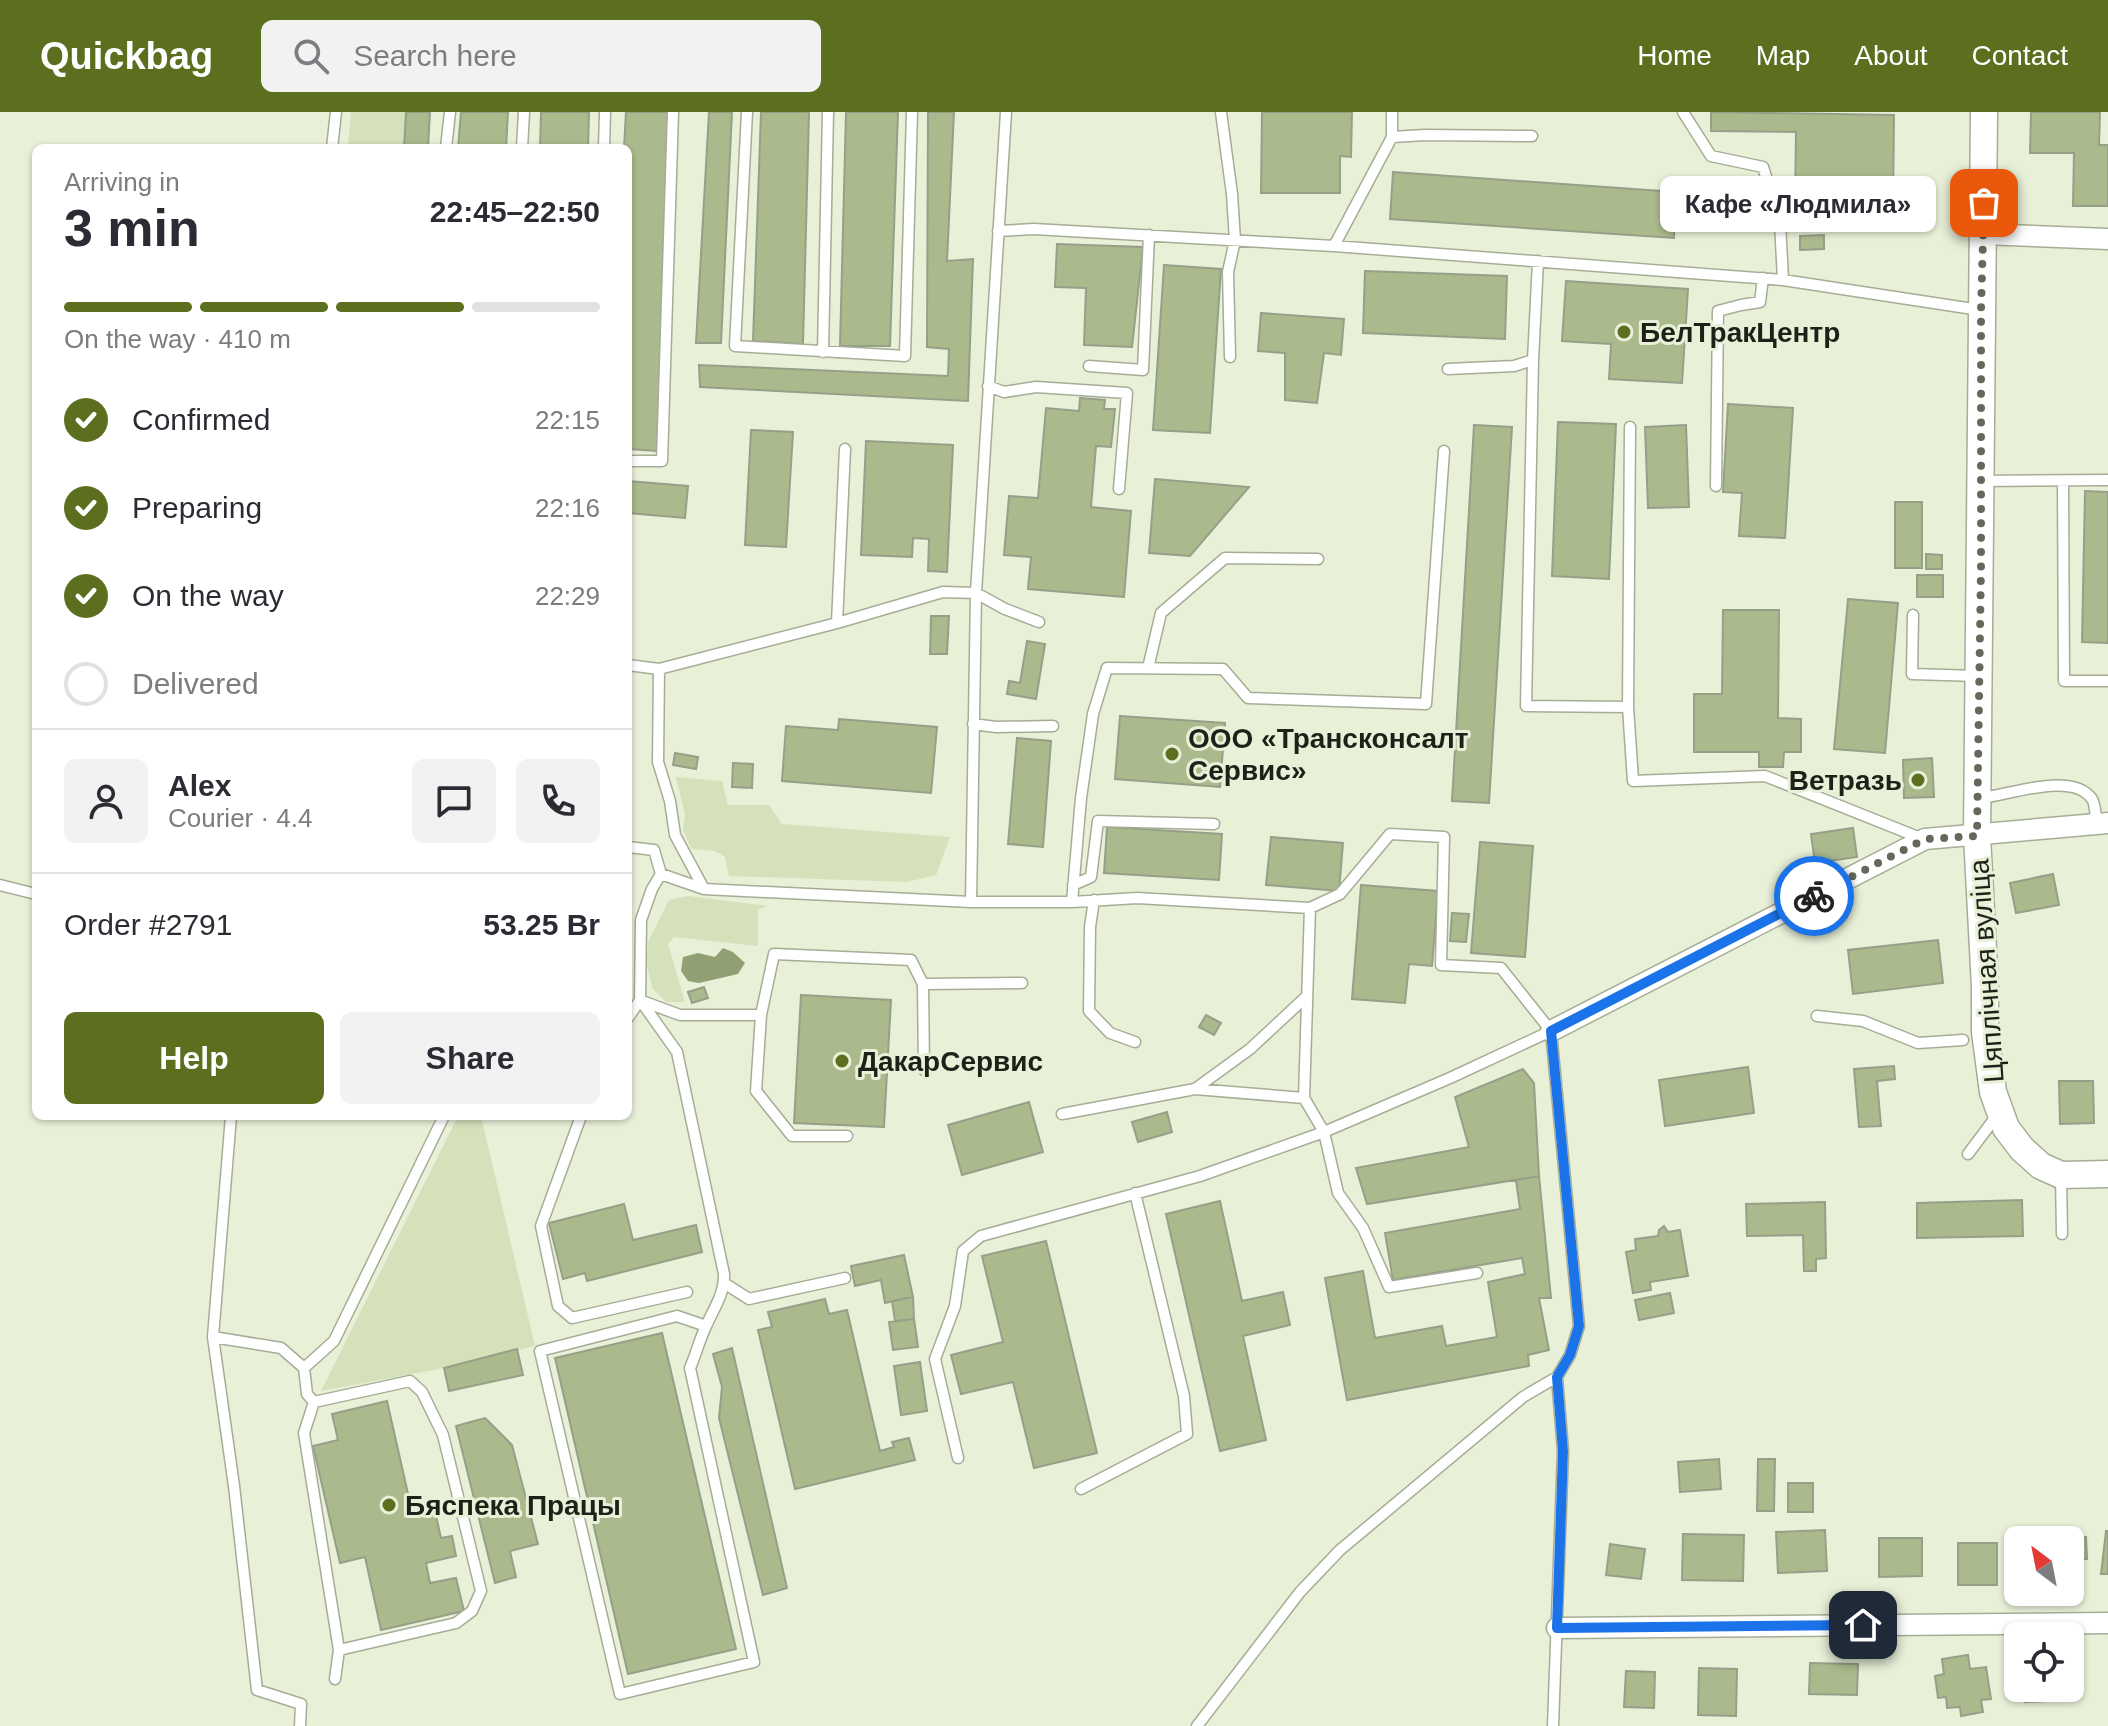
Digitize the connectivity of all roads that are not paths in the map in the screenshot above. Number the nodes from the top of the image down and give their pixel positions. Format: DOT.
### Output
graph roads {
  1 [pos="336,112"];
  2 [pos="450,112"];
  3 [pos="524,112"];
  4 [pos="605,112"];
  5 [pos="673,112"];
  6 [pos="747,112"];
  7 [pos="828,112"];
  8 [pos="912,112"];
  9 [pos="1006,112"];
  10 [pos="1221,112"];
  11 [pos="1392,112"];
  12 [pos="1683,112"];
  13 [pos="1984,112"];
  14 [pos="1532,136"];
  15 [pos="1392,137"];
  16 [pos="332,144"];
  17 [pos="446,144"];
  18 [pos="522,144"];
  19 [pos="604,144"];
  20 [pos="1684,214"];
  21 [pos="1780,222"];
  22 [pos="1867,223"];
  23 [pos="998,231"];
  24 [pos="1983,234"];
  25 [pos="1149,235"];
  26 [pos="2108,239"];
  27 [pos="1235,240"];
  28 [pos="1334,246"];
  29 [pos="1538,261"];
  30 [pos="1763,278"];
  31 [pos="1783,280"];
  32 [pos="1981,310"];
  33 [pos="823,352"];
  34 [pos="1230,357"];
  35 [pos="1533,360"];
  36 [pos="1089,366"];
  37 [pos="1448,369"];
  38 [pos="988,386"];
  39 [pos="1630,427"];
  40 [pos="845,449"];
  41 [pos="1444,451"];
  42 [pos="632,461"];
  43 [pos="2108,480"];
  44 [pos="1981,481"];
  45 [pos="2063,481"];
  46 [pos="1716,486"];
  47 [pos="1119,489"];
  48 [pos="1318,559"];
  49 [pos="976,593"];
  50 [pos="1913,615"];
  51 [pos="1039,622"];
  52 [pos="837,623"];
  53 [pos="632,666"];
  54 [pos="1148,668"];
  55 [pos="659,669"];
  56 [pos="1980,677"];
  57 [pos="2108,681"];
  58 [pos="1628,707"];
  59 [pos="973,724"];
  60 [pos="1053,726"];
  61 [pos="1978,798"];
  62 [pos="1214,824"];
  63 [pos="2102,824"];
  64 [pos="1977,836"];
  65 [pos="1925,839"];
  66 [pos="632,847"];
  67 [pos="661,874"];
  68 [pos="0,885"];
  69 [pos="1073,885"];
  70 [pos="704,889"];
  71 [pos="32,893"];
  72 [pos="1094,900"];
  73 [pos="971,902"];
  74 [pos="1072,902"];
  75 [pos="1310,908"];
  76 [pos="1022,983"];
  77 [pos="923,984"];
  78 [pos="1307,996"];
  79 [pos="640,1000"];
  80 [pos="632,1012"];
  81 [pos="761,1015"];
  82 [pos="1817,1016"];
  83 [pos="1551,1031"];
  84 [pos="1963,1040"];
  85 [pos="1135,1042"];
  86 [pos="924,1070"];
  87 [pos="1195,1089"];
  88 [pos="1304,1098"];
  89 [pos="2000,1110"];
  90 [pos="1062,1114"];
  91 [pos="231,1120"];
  92 [pos="442,1120"];
  93 [pos="580,1120"];
  94 [pos="1324,1132"];
  95 [pos="847,1136"];
  96 [pos="1968,1154"];
  97 [pos="2108,1174"];
  98 [pos="2061,1175"];
  99 [pos="1135,1193"];
  100 [pos="2062,1234"];
  101 [pos="1477,1273"];
  102 [pos="845,1278"];
  103 [pos="724,1283"];
  104 [pos="687,1292"];
  105 [pos="706,1326"];
  106 [pos="213,1337"];
  107 [pos="304,1368"];
  108 [pos="1557,1377"];
  109 [pos="314,1402"];
  110 [pos="958,1458"];
  111 [pos="1081,1489"];
  112 [pos="2108,1623"];
  113 [pos="1557,1628"];
  114 [pos="339,1650"];
  115 [pos="335,1679"];
  116 [pos="300,1726"];
  117 [pos="1197,1726"];
  118 [pos="1553,1726"];
  1 -- 16 [label="lane"];
  2 -- 17 [label="lane"];
  3 -- 18 [label="lane"];
  4 -- 19 [label="lane"];
  5 -- 42 [label="lane"];
  6 -- 33 [label="lane"];
  7 -- 33 [label="lane"];
  8 -- 33 [label="lane"];
  9 -- 23 [label="lane"];
  10 -- 27 [label="lane"];
  11 -- 15 [label="lane"];
  12 -- 21 [label="lane"];
  13 -- 24 [label="street, Цяплічная вуліца"];
  14 -- 15 [label="lane"];
  15 -- 28 [label="lane"];
  20 -- 21 [label="lane"];
  21 -- 22 [label="lane"];
  21 -- 31 [label="lane"];
  23 -- 25 [label="lane"];
  23 -- 38 [label="lane"];
  24 -- 26 [label="street"];
  24 -- 32 [label="street, Цяплічная вуліца"];
  25 -- 27 [label="lane"];
  25 -- 36 [label="lane"];
  27 -- 28 [label="lane"];
  27 -- 34 [label="lane"];
  28 -- 29 [label="lane"];
  29 -- 30 [label="lane"];
  29 -- 35 [label="lane"];
  30 -- 31 [label="lane"];
  30 -- 46 [label="lane"];
  31 -- 32 [label="lane"];
  32 -- 44 [label="street, Цяплічная вуліца"];
  35 -- 37 [label="lane"];
  35 -- 58 [label="lane"];
  38 -- 47 [label="lane"];
  38 -- 49 [label="lane"];
  39 -- 58 [label="lane"];
  40 -- 52 [label="lane"];
  41 -- 54 [label="lane"];
  43 -- 45 [label="lane"];
  44 -- 45 [label="lane"];
  44 -- 56 [label="street, Цяплічная вуліца"];
  45 -- 57 [label="lane"];
  48 -- 54 [label="lane"];
  49 -- 51 [label="lane"];
  49 -- 52 [label="lane"];
  49 -- 59 [label="lane"];
  50 -- 56 [label="lane"];
  52 -- 55 [label="lane"];
  53 -- 55 [label="lane"];
  54 -- 69 [label="lane"];
  55 -- 70 [label="lane"];
  56 -- 61 [label="street, Цяплічная вуліца"];
  58 -- 65 [label="lane"];
  59 -- 60 [label="lane"];
  59 -- 73 [label="lane"];
  61 -- 63 [label="lane"];
  61 -- 64 [label="street, Цяплічная вуліца"];
  62 -- 69 [label="lane"];
  63 -- 64 [label="street"];
  64 -- 65 [label="street"];
  64 -- 89 [label="street, Цяплічная вуліца"];
  65 -- 83 [label="street"];
  66 -- 67 [label="lane"];
  67 -- 70 [label="lane"];
  67 -- 79 [label="lane"];
  68 -- 71 [label="lane"];
  69 -- 74 [label="lane"];
  70 -- 73 [label="lane"];
  72 -- 74 [label="lane"];
  72 -- 75 [label="lane"];
  72 -- 85 [label="lane"];
  73 -- 74 [label="lane"];
  75 -- 78 [label="lane"];
  75 -- 83 [label="lane"];
  76 -- 77 [label="lane"];
  77 -- 81 [label="lane"];
  77 -- 86 [label="lane"];
  78 -- 87 [label="lane"];
  78 -- 88 [label="lane"];
  79 -- 80 [label="lane"];
  79 -- 81 [label="lane"];
  79 -- 103 [label="lane"];
  81 -- 95 [label="lane"];
  82 -- 84 [label="lane"];
  83 -- 94 [label="lane"];
  83 -- 108 [label="lane"];
  87 -- 88 [label="lane"];
  87 -- 90 [label="lane"];
  88 -- 94 [label="lane"];
  89 -- 96 [label="lane"];
  89 -- 98 [label="street, Цяплічная вуліца"];
  91 -- 106 [label="lane"];
  92 -- 107 [label="lane"];
  93 -- 104 [label="lane"];
  94 -- 99 [label="lane"];
  94 -- 101 [label="lane"];
  97 -- 98 [label="street"];
  98 -- 100 [label="lane"];
  99 -- 110 [label="lane"];
  99 -- 111 [label="lane"];
  102 -- 103 [label="lane"];
  103 -- 105 [label="lane"];
  105 -- 105 [label="lane"];
  106 -- 107 [label="lane"];
  106 -- 116 [label="lane"];
  107 -- 109 [label="lane"];
  108 -- 113 [label="lane"];
  108 -- 117 [label="lane"];
  109 -- 114 [label="lane"];
  109 -- 114 [label="lane"];
  112 -- 113 [label="street"];
  113 -- 118 [label="lane"];
  114 -- 115 [label="lane"];
}
